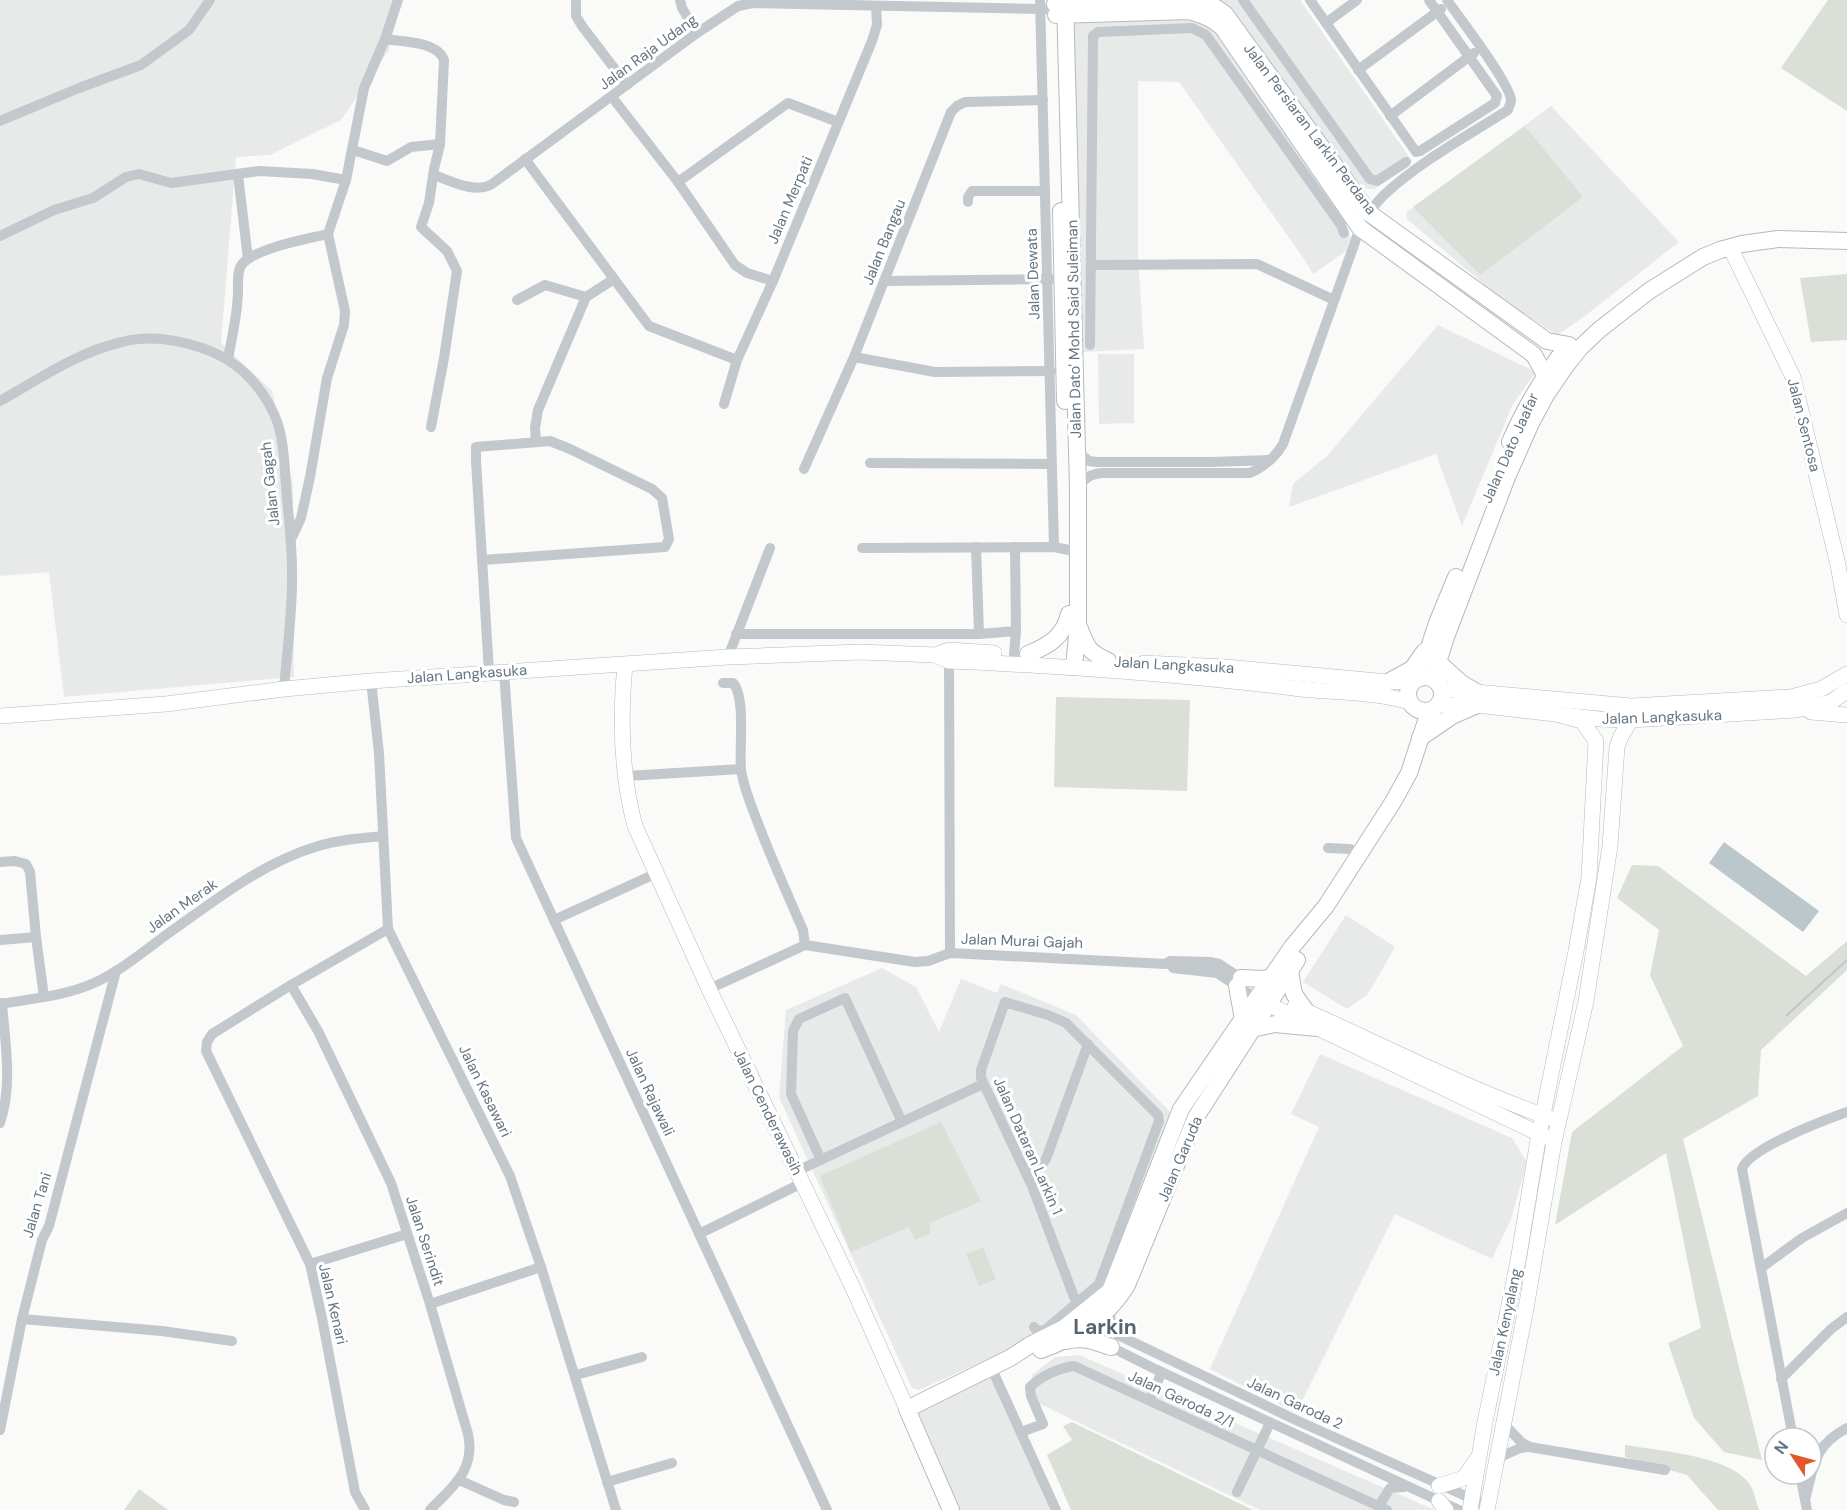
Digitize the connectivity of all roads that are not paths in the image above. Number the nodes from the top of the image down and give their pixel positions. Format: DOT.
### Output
graph roads {
  1 [pos="210,0"];
  2 [pos="398,0"];
  3 [pos="576,0"];
  4 [pos="680,0"];
  5 [pos="1243,0"];
  6 [pos="1310,0"];
  7 [pos="1357,0"];
  8 [pos="1429,0"];
  9 [pos="1450,1"];
  10 [pos="948,4"];
  11 [pos="876,6"];
  12 [pos="1054,6"];
  13 [pos="1187,10"];
  14 [pos="1437,12"];
  15 [pos="1326,23"];
  16 [pos="697,33"];
  17 [pos="385,39"];
  18 [pos="1481,47"];
  19 [pos="1470,56"];
  20 [pos="1358,70"];
  21 [pos="627,85"];
  22 [pos="612,97"];
  23 [pos="1043,100"];
  24 [pos="1319,109"];
  25 [pos="1390,116"];
  26 [pos="0,121"];
  27 [pos="838,122"];
  28 [pos="1292,131"];
  29 [pos="440,144"];
  30 [pos="353,150"];
  31 [pos="525,159"];
  32 [pos="1406,162"];
  33 [pos="238,175"];
  34 [pos="434,176"];
  35 [pos="346,180"];
  36 [pos="678,182"];
  37 [pos="1045,190"];
  38 [pos="968,202"];
  39 [pos="1369,213"];
  40 [pos="1352,230"];
  41 [pos="327,234"];
  42 [pos="0,236"];
  43 [pos="1847,241"];
  44 [pos="1730,247"];
  45 [pos="1703,257"];
  46 [pos="248,259"];
  47 [pos="1091,265"];
  48 [pos="614,279"];
  49 [pos="1055,279"];
  50 [pos="773,281"];
  51 [pos="884,281"];
  52 [pos="586,297"];
  53 [pos="517,300"];
  54 [pos="1334,300"];
  55 [pos="1090,345"];
  56 [pos="1569,345"];
  57 [pos="854,357"];
  58 [pos="228,359"];
  59 [pos="737,360"];
  60 [pos="1063,369"];
  61 [pos="1545,375"];
  62 [pos="0,401"];
  63 [pos="723,404"];
  64 [pos="431,427"];
  65 [pos="536,442"];
  66 [pos="1077,451"];
  67 [pos="1270,460"];
  68 [pos="870,463"];
  69 [pos="1051,464"];
  70 [pos="804,469"];
  71 [pos="1078,488"];
  72 [pos="291,540"];
  73 [pos="976,547"];
  74 [pos="1015,547"];
  75 [pos="770,548"];
  76 [pos="862,548"];
  77 [pos="1061,548"];
  78 [pos="482,560"];
  79 [pos="1847,615"];
  80 [pos="1074,620"];
  81 [pos="1016,631"];
  82 [pos="979,633"];
  83 [pos="736,634"];
  84 [pos="1428,646"];
  85 [pos="1021,654"];
  86 [pos="944,656"];
  87 [pos="728,657"];
  88 [pos="1108,661"];
  89 [pos="1071,662"];
  90 [pos="1438,662"];
  91 [pos="619,665"];
  92 [pos="496,672"];
  93 [pos="1847,674"];
  94 [pos="1417,680"];
  95 [pos="372,681"];
  96 [pos="1388,682"];
  97 [pos="723,683"];
  98 [pos="284,689"];
  99 [pos="1847,691"];
  100 [pos="1438,697"];
  101 [pos="1478,699"];
  102 [pos="1407,702"];
  103 [pos="1796,710"];
  104 [pos="1556,714"];
  105 [pos="1847,715"];
  106 [pos="0,716"];
  107 [pos="1631,720"];
  108 [pos="1419,738"];
  109 [pos="741,768"];
  110 [pos="627,777"];
  111 [pos="383,836"];
  112 [pos="1328,848"];
  113 [pos="1360,854"];
  114 [pos="0,862"];
  115 [pos="657,873"];
  116 [pos="1319,917"];
  117 [pos="554,920"];
  118 [pos="388,930"];
  119 [pos="36,937"];
  120 [pos="0,940"];
  121 [pos="805,945"];
  122 [pos="950,953"];
  123 [pos="116,970"];
  124 [pos="1290,971"];
  125 [pos="100,979"];
  126 [pos="1239,982"];
  127 [pos="291,985"];
  128 [pos="709,989"];
  129 [pos="111,990"];
  130 [pos="1267,993"];
  131 [pos="44,997"];
  132 [pos="1,1004"];
  133 [pos="1306,1011"];
  134 [pos="1247,1024"];
  135 [pos="1317,1028"];
  136 [pos="1088,1044"];
  137 [pos="983,1084"];
  138 [pos="1550,1085"];
  139 [pos="1520,1107"];
  140 [pos="1847,1112"];
  141 [pos="1543,1116"];
  142 [pos="1558,1121"];
  143 [pos="902,1122"];
  144 [pos="0,1123"];
  145 [pos="1166,1124"];
  146 [pos="1516,1124"];
  147 [pos="1539,1134"];
  148 [pos="1554,1140"];
  149 [pos="821,1160"];
  150 [pos="1535,1163"];
  151 [pos="1027,1174"];
  152 [pos="799,1177"];
  153 [pos="1847,1213"];
  154 [pos="407,1233"];
  155 [pos="699,1234"];
  156 [pos="1525,1262"];
  157 [pos="310,1264"];
  158 [pos="541,1267"];
  159 [pos="1761,1268"];
  160 [pos="430,1305"];
  161 [pos="1111,1308"];
  162 [pos="1084,1312"];
  163 [pos="1847,1317"];
  164 [pos="22,1319"];
  165 [pos="1034,1327"];
  166 [pos="232,1341"];
  167 [pos="1064,1342"];
  168 [pos="1111,1347"];
  169 [pos="642,1357"];
  170 [pos="1010,1358"];
  171 [pos="991,1367"];
  172 [pos="1162,1372"];
  173 [pos="576,1375"];
  174 [pos="1781,1379"];
  175 [pos="1149,1400"];
  176 [pos="907,1409"];
  177 [pos="1270,1423"];
  178 [pos="1504,1424"];
  179 [pos="1791,1426"];
  180 [pos="1847,1428"];
  181 [pos="0,1430"];
  182 [pos="1021,1432"];
  183 [pos="1530,1447"];
  184 [pos="1257,1451"];
  185 [pos="1480,1455"];
  186 [pos="1498,1458"];
  187 [pos="672,1463"];
  188 [pos="1665,1470"];
  189 [pos="459,1480"];
  190 [pos="608,1482"];
  191 [pos="1802,1486"];
  192 [pos="1412,1489"];
  193 [pos="1237,1492"];
  194 [pos="1441,1499"];
  195 [pos="514,1502"];
  196 [pos="1471,1505"];
  197 [pos="1806,1505"];
  198 [pos="1383,1508"];
  199 [pos="1487,1508"];
  200 [pos="364,1510"];
  201 [pos="430,1510"];
  202 [pos="616,1510"];
  203 [pos="826,1510"];
  204 [pos="951,1510"];
  205 [pos="1056,1510"];
  206 [pos="1459,1510"];
  1 -- 26 [label="street"];
  2 -- 17 [label="street"];
  3 -- 21 [label="street"];
  4 -- 16 [label="street"];
  5 -- 24 [label="street"];
  6 -- 15 [label="street"];
  7 -- 15 [label="street"];
  8 -- 14 [label="street"];
  9 -- 14 [label="street"];
  9 -- 18 [label="street"];
  10 -- 11 [label="street, Jalan Raja Udang"];
  10 -- 12 [label="street, Jalan Raja Udang"];
  11 -- 16 [label="street, Jalan Raja Udang"];
  11 -- 27 [label="street, Jalan Merpati"];
  12 -- 13 [label="main road, Jalan Persiaran Larkin Perdana"];
  12 -- 23 [label="street, Jalan Dewata"];
  12 -- 49 [label="main road, Jalan Dato' Mohd Said Suleiman"];
  12 -- 60 [label="main road, Jalan Dato' Mohd Said Suleiman"];
  13 -- 28 [label="street"];
  13 -- 28 [label="main road, Jalan Persiaran Larkin Perdana"];
  13 -- 47 [label="street"];
  14 -- 19 [label="street"];
  14 -- 20 [label="street"];
  15 -- 20 [label="street"];
  16 -- 21 [label="street, Jalan Raja Udang"];
  17 -- 29 [label="street"];
  17 -- 30 [label="street"];
  18 -- 19 [label="street"];
  18 -- 39 [label="street"];
  19 -- 25 [label="street"];
  19 -- 25 [label="street"];
  20 -- 25 [label="street"];
  21 -- 22 [label="street, Jalan Raja Udang"];
  22 -- 31 [label="street, Jalan Raja Udang"];
  22 -- 36 [label="street"];
  23 -- 37 [label="street, Jalan Dewata"];
  23 -- 51 [label="street, Jalan Bangau"];
  24 -- 28 [label="street"];
  24 -- 32 [label="street"];
  27 -- 36 [label="street"];
  27 -- 50 [label="street, Jalan Merpati"];
  28 -- 39 [label="main road, Jalan Persiaran Larkin Perdana"];
  28 -- 40 [label="main road, Jalan Persiaran Larkin Perdana"];
  29 -- 30 [label="street"];
  29 -- 34 [label="street"];
  30 -- 35 [label="street"];
  31 -- 34 [label="street, Jalan Raja Udang"];
  31 -- 48 [label="street"];
  33 -- 35 [label="street"];
  33 -- 42 [label="street"];
  33 -- 46 [label="street"];
  34 -- 64 [label="street"];
  35 -- 41 [label="street"];
  36 -- 50 [label="street"];
  37 -- 38 [label="street"];
  37 -- 49 [label="street, Jalan Dewata"];
  39 -- 40 [label="street"];
  39 -- 56 [label="main road, Jalan Persiaran Larkin Perdana"];
  40 -- 54 [label="street"];
  40 -- 61 [label="main road, Jalan Persiaran Larkin Perdana"];
  41 -- 46 [label="street"];
  41 -- 72 [label="street"];
  43 -- 44 [label="main road, Jalan Dato Jaafar"];
  44 -- 45 [label="main road, Jalan Dato Jaafar"];
  44 -- 79 [label="street, Jalan Sentosa"];
  45 -- 56 [label="main road, Jalan Dato Jaafar"];
  45 -- 90 [label="main road, Jalan Dato Jaafar"];
  46 -- 58 [label="street"];
  47 -- 54 [label="street"];
  47 -- 55 [label="street"];
  48 -- 52 [label="street"];
  48 -- 59 [label="street"];
  49 -- 51 [label="street"];
  49 -- 60 [label="main road, Jalan Dato' Mohd Said Suleiman"];
  50 -- 59 [label="street, Jalan Merpati"];
  51 -- 57 [label="street, Jalan Bangau"];
  52 -- 53 [label="street"];
  52 -- 65 [label="street"];
  54 -- 67 [label="street"];
  56 -- 61 [label="main road, Jalan Dato Jaafar"];
  57 -- 60 [label="street"];
  57 -- 70 [label="street, Jalan Bangau"];
  58 -- 62 [label="street, Jalan Gagah"];
  58 -- 72 [label="street, Jalan Gagah"];
  59 -- 63 [label="street, Jalan Merpati"];
  60 -- 66 [label="main road, Jalan Dato' Mohd Said Suleiman"];
  60 -- 69 [label="street"];
  60 -- 77 [label="main road, Jalan Dato' Mohd Said Suleiman"];
  61 -- 84 [label="main road, Jalan Dato Jaafar"];
  65 -- 78 [label="street, Jalan Rajawali"];
  65 -- 78 [label="street"];
  66 -- 67 [label="street"];
  66 -- 71 [label="main road, Jalan Dato' Mohd Said Suleiman"];
  67 -- 71 [label="street"];
  68 -- 69 [label="street"];
  69 -- 77 [label="street"];
  71 -- 80 [label="main road, Jalan Dato' Mohd Said Suleiman"];
  72 -- 98 [label="street, Jalan Gagah"];
  73 -- 74 [label="street"];
  73 -- 76 [label="street"];
  73 -- 82 [label="street"];
  74 -- 77 [label="street"];
  74 -- 81 [label="street"];
  75 -- 83 [label="street"];
  77 -- 80 [label="main road, Jalan Dato' Mohd Said Suleiman"];
  78 -- 92 [label="street, Jalan Rajawali"];
  80 -- 85 [label="main road"];
  80 -- 88 [label="main road"];
  80 -- 89 [label="main road, Jalan Dato' Mohd Said Suleiman"];
  81 -- 82 [label="street"];
  81 -- 85 [label="street"];
  82 -- 83 [label="street"];
  83 -- 87 [label="street"];
  84 -- 94 [label="main road, Jalan Dato Jaafar"];
  84 -- 96 [label="main road"];
  85 -- 86 [label="street, Jalan Langkasuka"];
  85 -- 89 [label="street, Jalan Langkasuka"];
  86 -- 87 [label="street, Jalan Langkasuka"];
  86 -- 89 [label="street, Jalan Langkasuka"];
  86 -- 122 [label="street"];
  87 -- 91 [label="street, Jalan Langkasuka"];
  88 -- 89 [label="street, Jalan Langkasuka"];
  88 -- 96 [label="street, Jalan Langkasuka"];
  89 -- 102 [label="street, Jalan Langkasuka"];
  90 -- 100 [label="main road, Jalan Dato Jaafar"];
  90 -- 101 [label="main road"];
  91 -- 92 [label="street, Jalan Langkasuka"];
  91 -- 110 [label="street, Jalan Cenderawasih"];
  92 -- 95 [label="street, Jalan Langkasuka"];
  92 -- 117 [label="street, Jalan Rajawali"];
  93 -- 101 [label="street"];
  94 -- 96 [label="street, Jalan Langkasuka"];
  94 -- 100 [label="main road"];
  94 -- 102 [label="main road"];
  95 -- 98 [label="street, Jalan Langkasuka"];
  95 -- 111 [label="street, Jalan Kasawari"];
  97 -- 109 [label="street"];
  98 -- 106 [label="street, Jalan Langkasuka"];
  99 -- 103 [label="street, Jalan Langkasuka"];
  100 -- 101 [label="street"];
  100 -- 102 [label="main road"];
  100 -- 108 [label="main road, Jalan Garuda"];
  101 -- 104 [label="street, Jalan Langkasuka"];
  101 -- 108 [label="main road"];
  102 -- 108 [label="main road"];
  103 -- 105 [label="street"];
  103 -- 107 [label="street, Jalan Langkasuka"];
  104 -- 107 [label="street, Jalan Langkasuka"];
  104 -- 138 [label="street, Jalan Kenyalang"];
  107 -- 142 [label="street, Jalan Kenyalang"];
  108 -- 113 [label="main road, Jalan Garuda"];
  109 -- 110 [label="street"];
  109 -- 121 [label="street"];
  110 -- 115 [label="street, Jalan Cenderawasih"];
  111 -- 118 [label="street, Jalan Kasawari"];
  111 -- 123 [label="street, Jalan Merak"];
  112 -- 113 [label="street"];
  113 -- 116 [label="main road, Jalan Garuda"];
  114 -- 119 [label="street"];
  115 -- 117 [label="street"];
  115 -- 128 [label="street, Jalan Cenderawasih"];
  116 -- 124 [label="main road, Jalan Garuda"];
  116 -- 130 [label="main road, Jalan Garuda"];
  117 -- 155 [label="street, Jalan Rajawali"];
  118 -- 127 [label="street"];
  118 -- 158 [label="street, Jalan Kasawari"];
  119 -- 120 [label="street"];
  119 -- 131 [label="street"];
  121 -- 122 [label="street, Jalan Murai Gajah"];
  121 -- 128 [label="street"];
  122 -- 126 [label="street, Jalan Murai Gajah"];
  123 -- 125 [label="street, Jalan Merak"];
  123 -- 129 [label="street, Jalan Tani"];
  124 -- 130 [label="main road, Jalan Garuda"];
  124 -- 133 [label="main road"];
  125 -- 129 [label="street"];
  125 -- 131 [label="street, Jalan Merak"];
  126 -- 130 [label="street, Jalan Murai Gajah"];
  126 -- 130 [label="main road"];
  126 -- 134 [label="main road"];
  127 -- 154 [label="street, Jalan Serindit"];
  127 -- 157 [label="street, Jalan Kenari"];
  128 -- 152 [label="street, Jalan Cenderawasih"];
  129 -- 164 [label="street, Jalan Tani"];
  130 -- 133 [label="street"];
  130 -- 134 [label="main road, Jalan Garuda"];
  130 -- 135 [label="street"];
  131 -- 132 [label="street, Jalan Merak"];
  132 -- 144 [label="street"];
  133 -- 139 [label="street"];
  134 -- 135 [label="main road"];
  134 -- 145 [label="main road, Jalan Garuda"];
  134 -- 161 [label="main road, Jalan Garuda"];
  135 -- 146 [label="street"];
  136 -- 137 [label="street, Jalan Dataran Larkin 1"];
  136 -- 145 [label="street"];
  136 -- 151 [label="street"];
  137 -- 143 [label="street"];
  137 -- 151 [label="street, Jalan Dataran Larkin 1"];
  138 -- 139 [label="street"];
  138 -- 141 [label="street, Jalan Kenyalang"];
  139 -- 141 [label="street"];
  140 -- 159 [label="street"];
  141 -- 142 [label="street"];
  141 -- 147 [label="street, Jalan Kenyalang"];
  142 -- 148 [label="street, Jalan Kenyalang"];
  143 -- 149 [label="street"];
  143 -- 149 [label="street"];
  145 -- 162 [label="main road, Jalan Garuda"];
  146 -- 147 [label="street"];
  146 -- 150 [label="street"];
  147 -- 148 [label="street"];
  147 -- 150 [label="street, Jalan Kenyalang"];
  148 -- 156 [label="street, Jalan Kenyalang"];
  149 -- 152 [label="street"];
  150 -- 156 [label="street, Jalan Kenyalang"];
  151 -- 162 [label="street, Jalan Dataran Larkin 1"];
  152 -- 155 [label="street"];
  152 -- 176 [label="street, Jalan Cenderawasih"];
  153 -- 159 [label="street"];
  154 -- 157 [label="street"];
  154 -- 160 [label="street, Jalan Serindit"];
  155 -- 203 [label="street, Jalan Rajawali"];
  156 -- 178 [label="street, Jalan Kenyalang"];
  156 -- 185 [label="street, Jalan Kenyalang"];
  157 -- 200 [label="street, Jalan Kenari"];
  158 -- 160 [label="street"];
  158 -- 173 [label="street, Jalan Kasawari"];
  159 -- 174 [label="street"];
  160 -- 189 [label="street, Jalan Serindit"];
  161 -- 162 [label="main road, Jalan Garuda"];
  161 -- 194 [label="street, Jalan Garoda 2"];
  162 -- 165 [label="street"];
  162 -- 167 [label="main road, Jalan Garuda"];
  162 -- 168 [label="street, Jalan Garoda 2"];
  162 -- 170 [label="main road, Jalan Garuda"];
  163 -- 174 [label="street"];
  164 -- 166 [label="street"];
  164 -- 181 [label="street, Jalan Tani"];
  167 -- 168 [label="main road"];
  167 -- 170 [label="main road, Jalan Garuda"];
  168 -- 172 [label="street, Jalan Garoda 2"];
  169 -- 173 [label="street"];
  170 -- 171 [label="main road, Jalan Garuda"];
  171 -- 176 [label="main road, Jalan Garuda"];
  171 -- 182 [label="street"];
  172 -- 175 [label="street"];
  172 -- 177 [label="street, Jalan Garoda 2"];
  173 -- 190 [label="street, Jalan Kasawari"];
  174 -- 179 [label="street"];
  175 -- 182 [label="street, Jalan Geroda 2/1"];
  175 -- 184 [label="street, Jalan Geroda 2/1"];
  176 -- 204 [label="main road, Jalan Cenderawasih"];
  177 -- 184 [label="street"];
  177 -- 192 [label="street, Jalan Garoda 2"];
  178 -- 183 [label="street"];
  178 -- 186 [label="street, Jalan Kenyalang"];
  180 -- 197 [label="street"];
  182 -- 205 [label="street"];
  183 -- 186 [label="street"];
  183 -- 188 [label="street"];
  184 -- 193 [label="street"];
  184 -- 198 [label="street, Jalan Geroda 2/1"];
  185 -- 194 [label="street"];
  185 -- 196 [label="street, Jalan Kenyalang"];
  186 -- 199 [label="street, Jalan Kenyalang"];
  187 -- 190 [label="street"];
  189 -- 195 [label="street"];
  189 -- 201 [label="street, Jalan Serindit"];
  190 -- 202 [label="street, Jalan Kasawari"];
  191 -- 197 [label="street"];
  192 -- 194 [label="street, Jalan Garoda 2"];
  192 -- 198 [label="street"];
  194 -- 196 [label="street, Jalan Garoda 2"];
  194 -- 206 [label="street, Jalan Garoda 2"];
  196 -- 199 [label="street, Jalan Garoda 2"];
}
